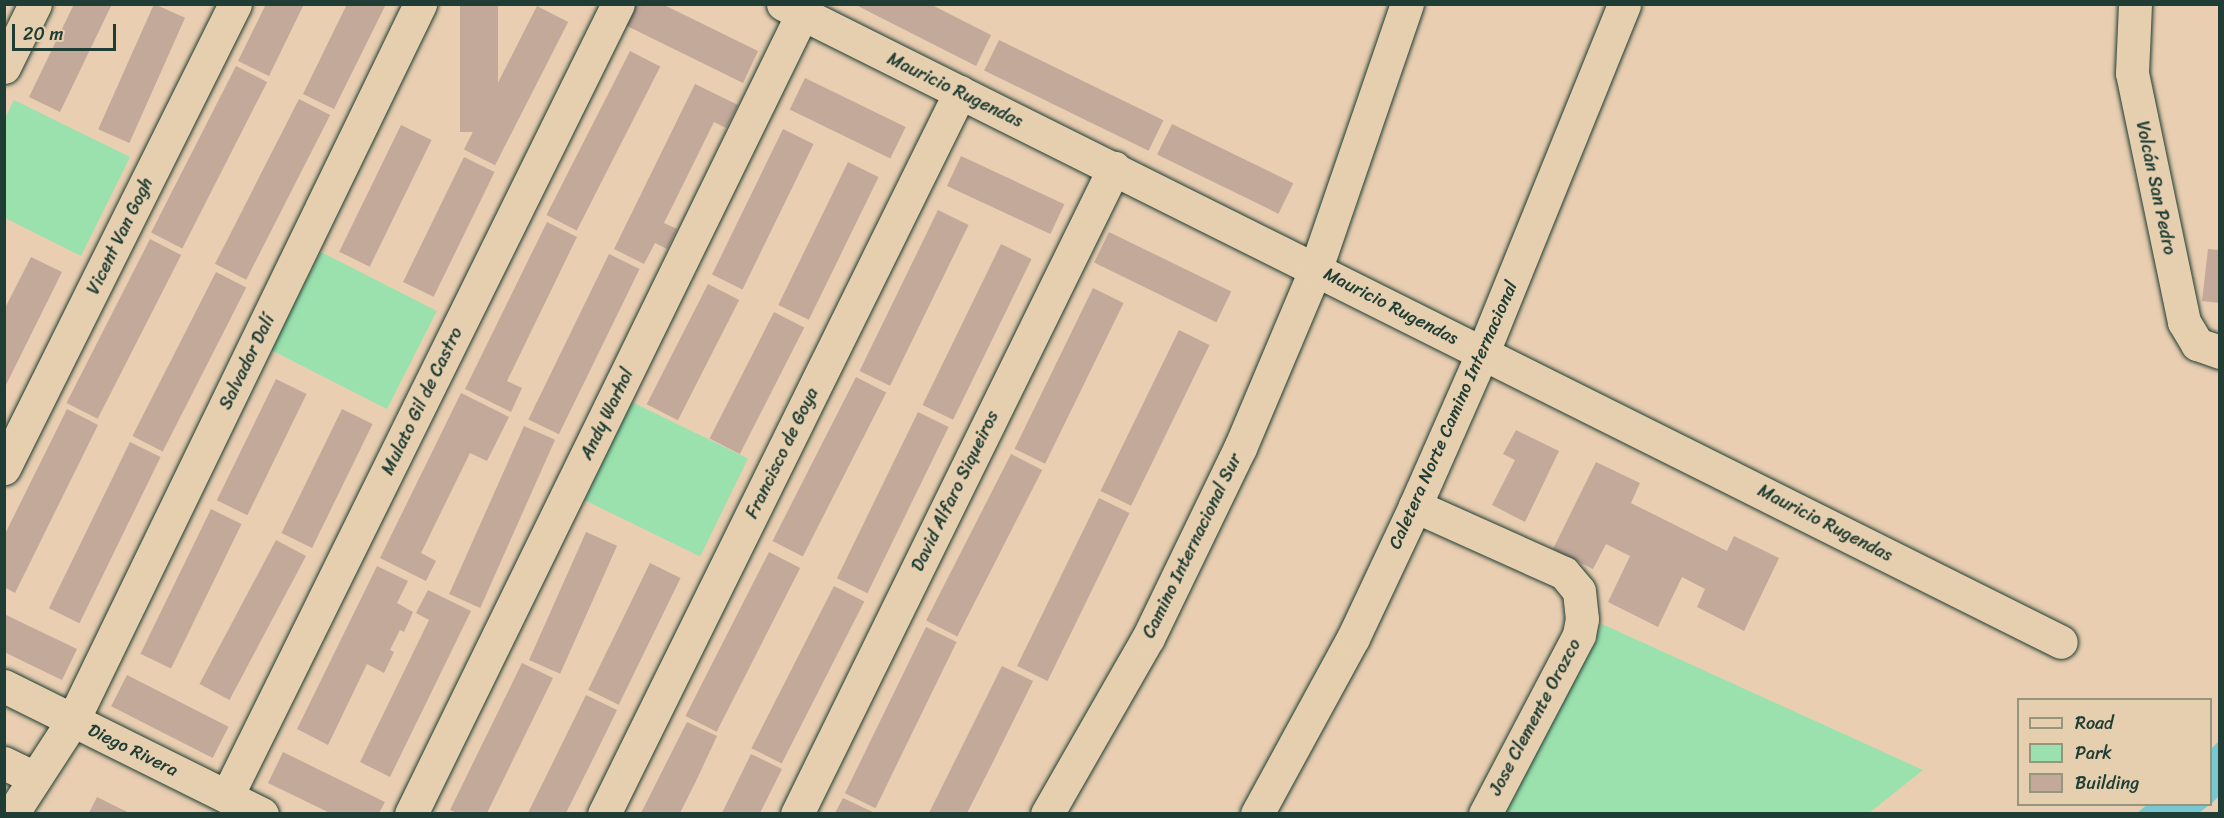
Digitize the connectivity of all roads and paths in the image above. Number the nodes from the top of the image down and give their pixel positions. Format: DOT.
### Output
graph roads {
  1 [pos="35,4"];
  2 [pos="235,4"];
  3 [pos="420,4"];
  4 [pos="618,4"];
  5 [pos="1407,4"];
  6 [pos="1624,4"];
  7 [pos="2135,4"];
  8 [pos="793,9"];
  9 [pos="4,67"];
  10 [pos="960,92"];
  11 [pos="1114,168"];
  12 [pos="1316,268"];
  13 [pos="1483,352"];
  14 [pos="2220,352"];
  15 [pos="4,468"];
  16 [pos="1415,506"];
  17 [pos="2061,642"];
  18 [pos="4,686"];
  19 [pos="73,720"];
  20 [pos="4,763"];
  21 [pos="35,778"];
  22 [pos="227,796"];
  23 [pos="12,813"];
  24 [pos="262,813"];
  25 [pos="411,813"];
  26 [pos="604,813"];
  27 [pos="797,813"];
  28 [pos="1047,813"];
  29 [pos="1257,813"];
  30 [pos="1485,813"];
  1 -- 9 [label="street"];
  2 -- 15 [label="street, Vicent Van Gogh"];
  3 -- 19 [label="street, Salvador Dalí"];
  4 -- 22 [label="street, Mulato Gil de Castro"];
  5 -- 12 [label="street, Camino Internacional Sur"];
  6 -- 13 [label="street, Caletera Norte Camino Internacional"];
  7 -- 14 [label="street, Volcán San Pedro"];
  8 -- 10 [label="street, Mauricio Rugendas"];
  8 -- 25 [label="street, Andy Warhol"];
  10 -- 11 [label="street, Mauricio Rugendas"];
  10 -- 26 [label="street, Francisco de Goya"];
  11 -- 12 [label="street, Mauricio Rugendas"];
  11 -- 27 [label="street, David Alfaro Siqueiros"];
  12 -- 13 [label="street, Mauricio Rugendas"];
  12 -- 28 [label="street, Camino Internacional Sur"];
  13 -- 16 [label="street, Caletera Norte Camino Internacional"];
  13 -- 17 [label="street, Mauricio Rugendas"];
  16 -- 29 [label="street, Caletera Norte Camino Internacional"];
  16 -- 30 [label="street, Jose Clemente Orozco"];
  18 -- 19 [label="street, Diego Rivera"];
  19 -- 21 [label="street, Salvador Dalí"];
  19 -- 22 [label="street, Diego Rivera"];
  20 -- 21 [label="street"];
  21 -- 23 [label="street, Salvador Dalí"];
  22 -- 24 [label="street, Diego Rivera"];
}
